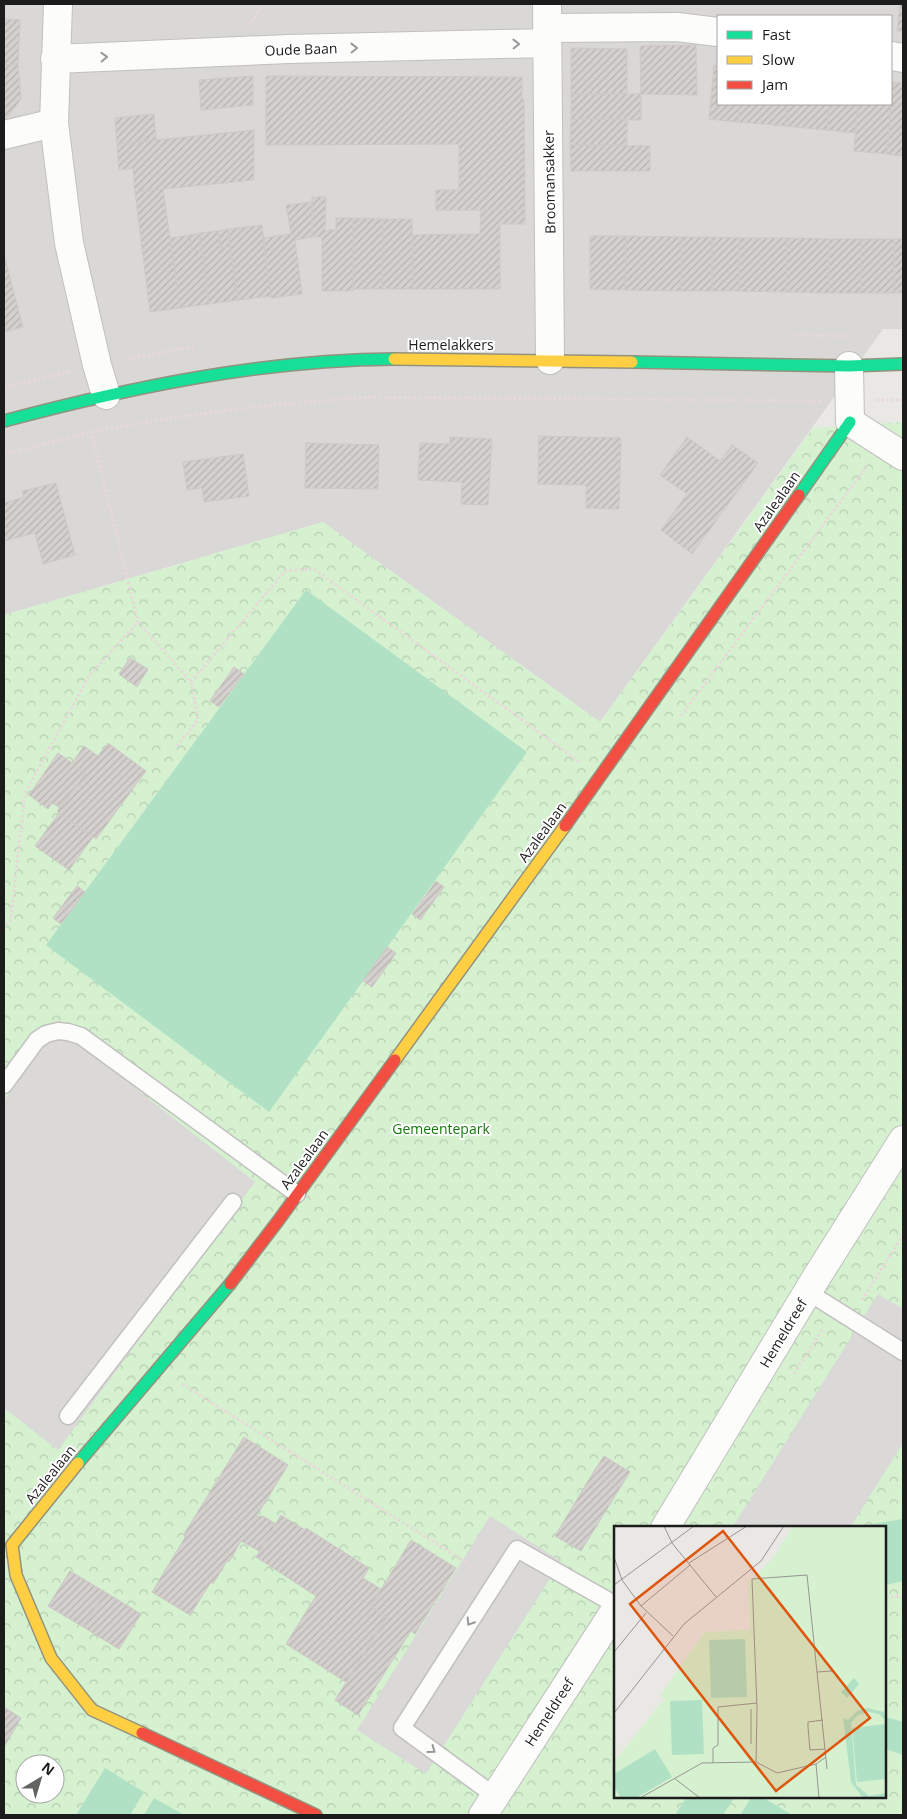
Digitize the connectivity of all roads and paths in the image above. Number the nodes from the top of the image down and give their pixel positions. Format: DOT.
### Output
graph roads {
  1 [pos="58,4"];
  2 [pos="547,25"];
  3 [pos="717,32"];
  4 [pos="56,59"];
  5 [pos="54,123"];
  6 [pos="4,135"];
  7 [pos="550,360"];
  8 [pos="903,364"];
  9 [pos="849,366"];
  10 [pos="106,396"];
  11 [pos="903,400"];
  12 [pos="850,411"];
  13 [pos="4,421"];
  14 [pos="91,432"];
  15 [pos="4,455"];
  16 [pos="903,456"];
  17 [pos="138,622"];
  18 [pos="191,682"];
  19 [pos="177,746"];
  20 [pos="601,777"];
  21 [pos="4,930"];
  22 [pos="4,1086"];
  23 [pos="903,1140"];
  24 [pos="297,1194"];
  25 [pos="233,1202"];
  26 [pos="903,1235"];
  27 [pos="808,1292"];
  28 [pos="841,1314"];
  29 [pos="903,1352"];
  30 [pos="158,1369"];
  31 [pos="791,1378"];
  32 [pos="68,1416"];
  33 [pos="666,1526"];
  34 [pos="8,1542"];
  35 [pos="496,1581"];
  36 [pos="903,1596"];
  37 [pos="887,1597"];
  38 [pos="614,1604"];
  39 [pos="614,1612"];
  40 [pos="489,1806"];
  41 [pos="316,1815"];
  1 -- 4 [label="street"];
  2 -- 3 [label="street, Oude Baan"];
  4 -- 2 [label="street, Oude Baan, one-way"];
  2 -- 7 [label="street, Broomansakker"];
  4 -- 5 [label="street"];
  5 -- 6 [label="street"];
  5 -- 10 [label="street"];
  7 -- 9 [label="street, Hemelakkers"];
  7 -- 10 [label="street, Hemelakkers"];
  8 -- 9 [label="street, Hemelakkers"];
  9 -- 12 [label="street"];
  10 -- 13 [label="street, Hemelakkers"];
  11 -- 12 [label="path"];
  12 -- 14 [label="path"];
  12 -- 16 [label="street"];
  12 -- 20 [label="street, Azalealaan"];
  14 -- 15 [label="path"];
  14 -- 17 [label="path"];
  17 -- 18 [label="path"];
  17 -- 21 [label="path"];
  18 -- 19 [label="path"];
  18 -- 20 [label="path"];
  20 -- 24 [label="street, Azalealaan"];
  22 -- 24 [label="lane"];
  23 -- 27 [label="street, Hemeldreef"];
  24 -- 30 [label="street, Azalealaan"];
  25 -- 32 [label="lane"];
  26 -- 28 [label="path"];
  27 -- 28 [label="lane"];
  27 -- 33 [label="street, Hemeldreef"];
  28 -- 29 [label="lane"];
  28 -- 31 [label="path"];
  30 -- 34 [label="street, Azalealaan"];
  30 -- 35 [label="path"];
  34 -- 41 [label="street, Azalealaan"];
  35 -- 38 [label="lane"];
  35 -- 40 [label="lane, one-way"];
  36 -- 37 [label="path"];
  39 -- 40 [label="street, Hemeldreef"];
}
